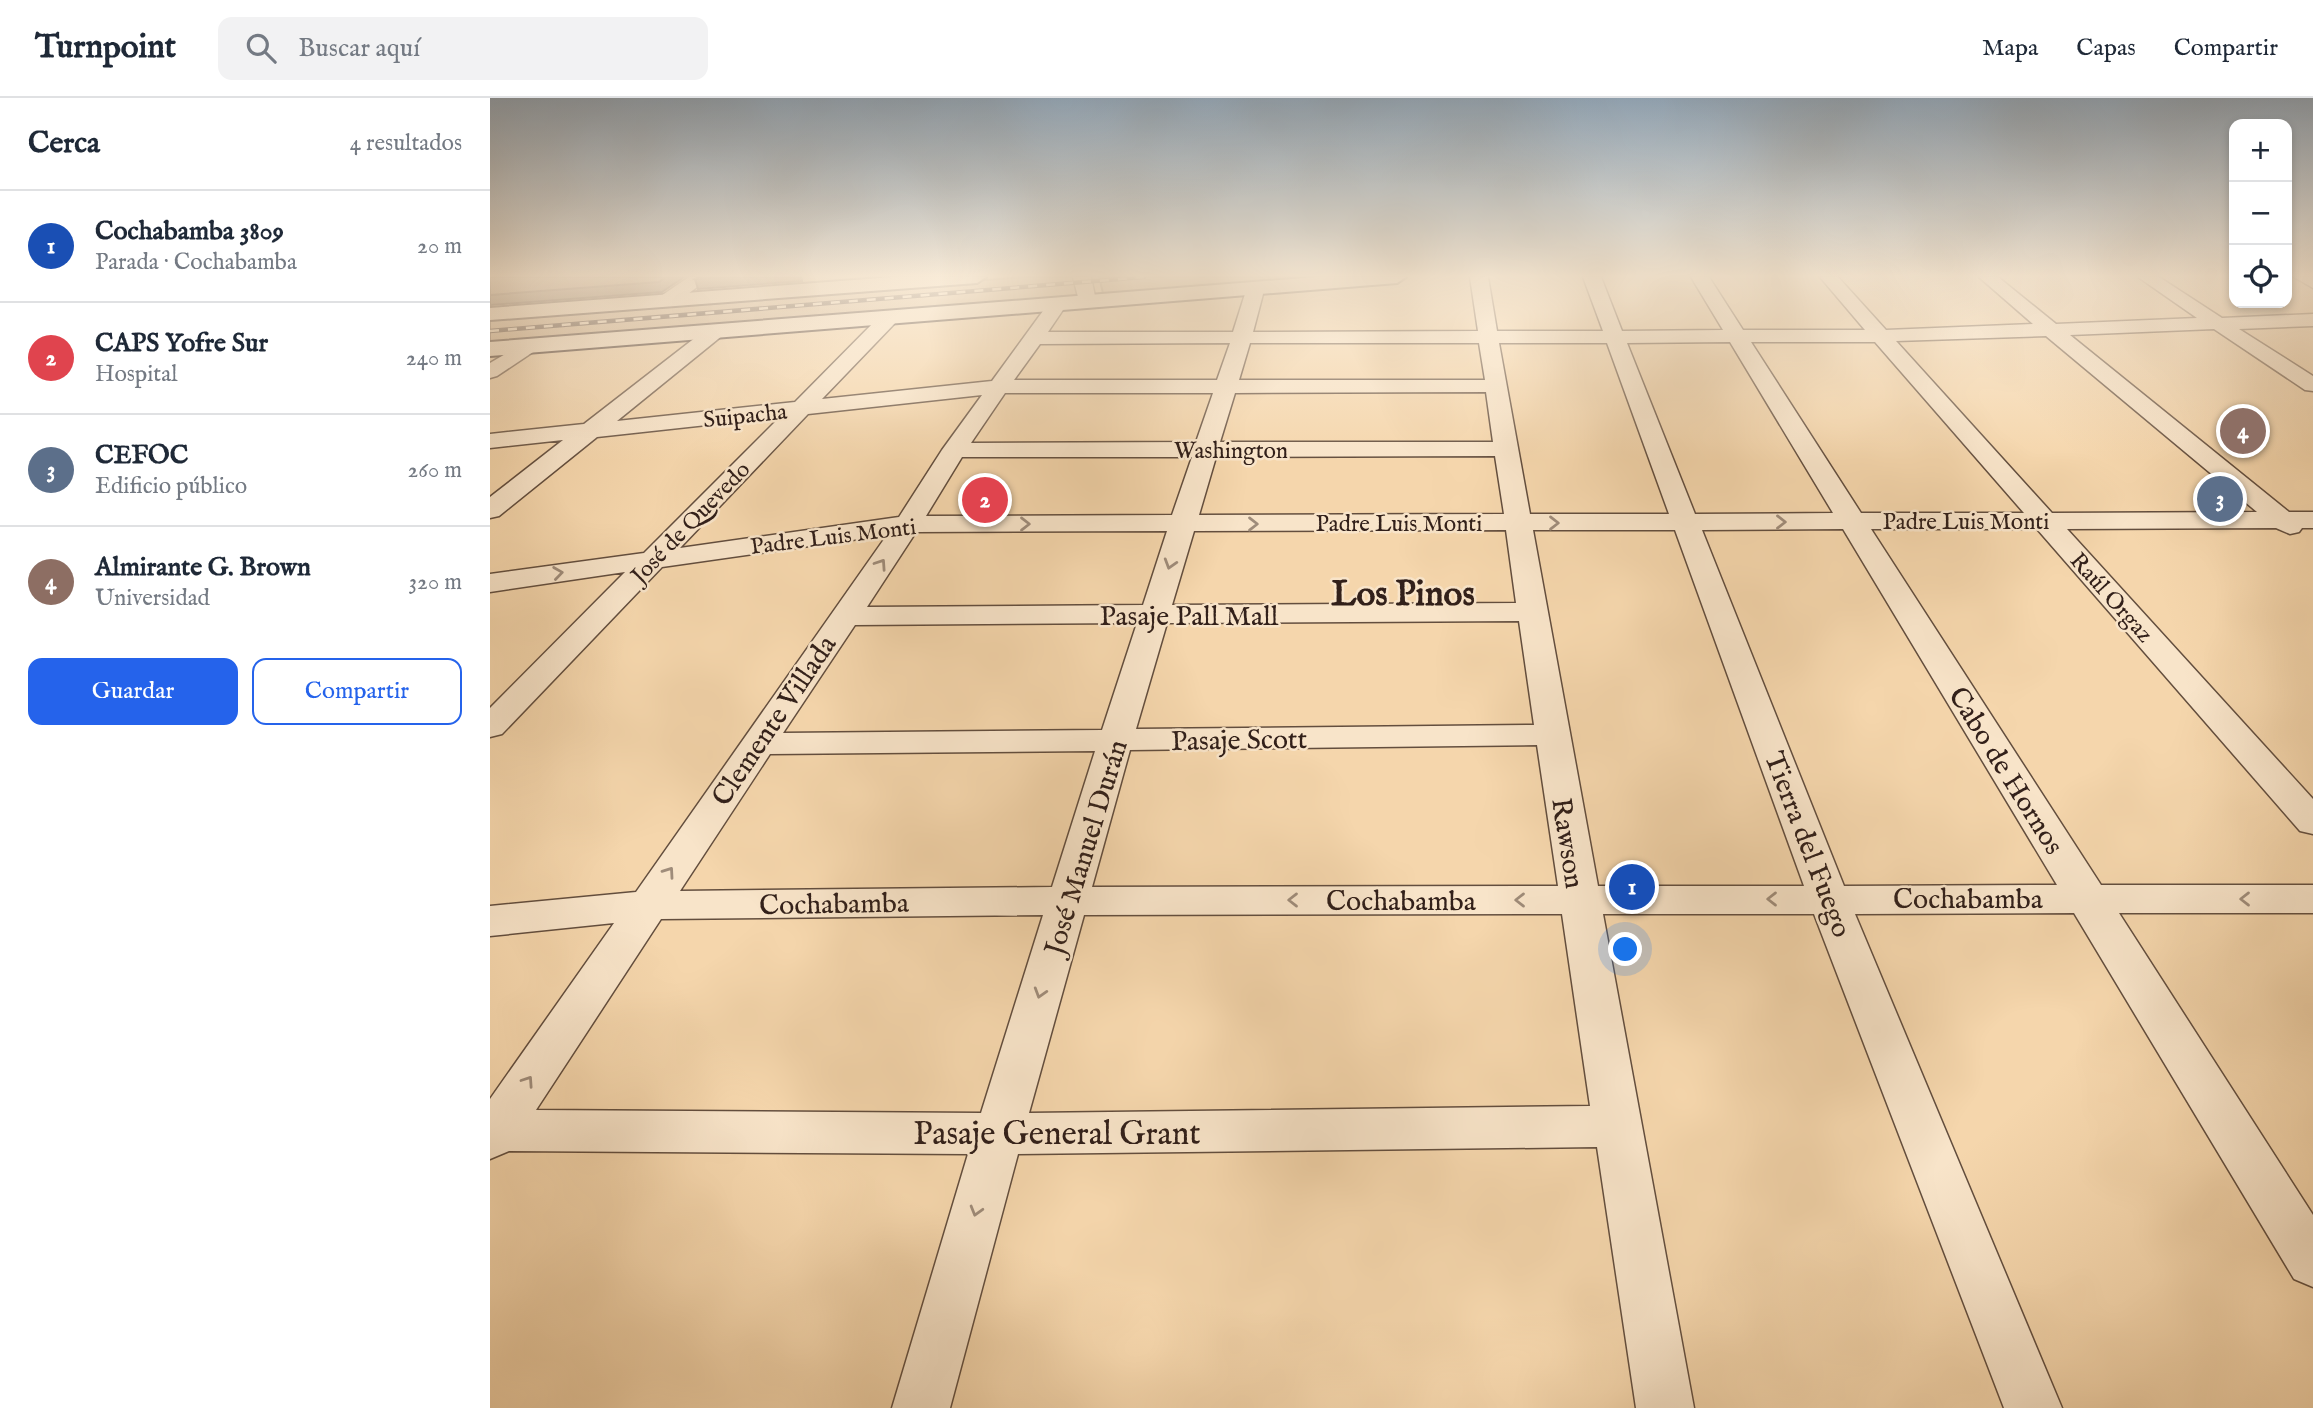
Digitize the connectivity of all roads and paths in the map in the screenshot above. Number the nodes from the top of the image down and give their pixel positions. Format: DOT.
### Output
graph roads {
  1 [pos="628,338"];
  2 [pos="707,338"];
  3 [pos="870,338"];
  4 [pos="1034,338"];
  5 [pos="1062,338"];
  6 [pos="1456,338"];
  7 [pos="1489,338"];
  8 [pos="1615,338"];
  9 [pos="1737,338"];
  10 [pos="1882,338"];
  11 [pos="2060,338"];
  12 [pos="2239,338"];
  13 [pos="1241,339"];
  14 [pos="530,346"];
  15 [pos="490,349"];
  16 [pos="490,372"];
  17 [pos="2313,385"];
  18 [pos="1496,386"];
  19 [pos="999,387"];
  20 [pos="1226,387"];
  21 [pos="800,410"];
  22 [pos="590,431"];
  23 [pos="490,441"];
  24 [pos="954,450"];
  25 [pos="1206,450"];
  26 [pos="1507,450"];
  27 [pos="490,510"];
  28 [pos="2313,520"];
  29 [pos="2045,521"];
  30 [pos="2284,521"];
  31 [pos="1686,522"];
  32 [pos="1854,522"];
  33 [pos="1520,523"];
  34 [pos="908,524"];
  35 [pos="1183,524"];
  36 [pos="2313,544"];
  37 [pos="654,560"];
  38 [pos="490,583"];
  39 [pos="1532,612"];
  40 [pos="1154,615"];
  41 [pos="845,616"];
  42 [pos="490,727"];
  43 [pos="1551,736"];
  44 [pos="1117,741"];
  45 [pos="758,744"];
  46 [pos="2313,822"];
  47 [pos="2087,898"];
  48 [pos="1829,899"];
  49 [pos="2313,899"];
  50 [pos="1578,900"];
  51 [pos="1068,901"];
  52 [pos="646,905"];
  53 [pos="490,921"];
  54 [pos="1618,1126"];
  55 [pos="493,1134"];
  56 [pos="998,1134"];
  57 [pos="2313,1262"];
  58 [pos="921,1408"];
  59 [pos="1665,1408"];
  60 [pos="2033,1408"];
  1 -- 14 [label="main road"];
  2 -- 22 [label="street"];
  3 -- 21 [label="street, José de Quevedo"];
  4 -- 19 [label="street, Clemente Villada"];
  5 -- 13 [label="street"];
  6 -- 13 [label="street"];
  7 -- 18 [label="street, Rawson"];
  8 -- 31 [label="street, Tierra del Fuego"];
  9 -- 32 [label="street, Cabo de Hornos"];
  10 -- 29 [label="street, Raúl Orgaz"];
  11 -- 30 [label="street"];
  12 -- 17 [label="street"];
  13 -- 20 [label="street, José Manuel Durán"];
  14 -- 15 [label="main road"];
  14 -- 16 [label="street"];
  18 -- 20 [label="street, Suipacha"];
  18 -- 26 [label="street, Rawson"];
  19 -- 20 [label="street, Suipacha"];
  19 -- 21 [label="street, Suipacha"];
  19 -- 24 [label="street, Clemente Villada"];
  20 -- 25 [label="street, José Manuel Durán"];
  21 -- 22 [label="street, Suipacha"];
  21 -- 37 [label="street, José de Quevedo"];
  22 -- 23 [label="street, Suipacha"];
  22 -- 27 [label="street"];
  24 -- 25 [label="street, Washington"];
  24 -- 34 [label="street, Clemente Villada"];
  25 -- 26 [label="street, Washington"];
  25 -- 35 [label="street, José Manuel Durán"];
  26 -- 33 [label="street, Rawson"];
  28 -- 30 [label="street, Padre Luis Monti"];
  29 -- 30 [label="street, Padre Luis Monti"];
  29 -- 32 [label="street, Padre Luis Monti"];
  29 -- 46 [label="street, Raúl Orgaz"];
  30 -- 36 [label="street"];
  31 -- 32 [label="street, Padre Luis Monti, one-way"];
  33 -- 31 [label="street, Padre Luis Monti, one-way"];
  31 -- 48 [label="street, Tierra del Fuego"];
  32 -- 47 [label="street, Cabo de Hornos"];
  35 -- 33 [label="street, Padre Luis Monti, one-way"];
  33 -- 39 [label="street, Rawson"];
  34 -- 35 [label="street, Padre Luis Monti, one-way"];
  34 -- 37 [label="street, Padre Luis Monti"];
  41 -- 34 [label="street, Clemente Villada, one-way"];
  35 -- 40 [label="street, José Manuel Durán, one-way"];
  38 -- 37 [label="street, Padre Luis Monti, one-way"];
  37 -- 42 [label="street, José de Quevedo"];
  39 -- 40 [label="street, Pasaje Pall Mall"];
  39 -- 43 [label="street, Rawson"];
  40 -- 41 [label="street, Pasaje Pall Mall"];
  40 -- 44 [label="street, José Manuel Durán"];
  41 -- 45 [label="street, Clemente Villada"];
  43 -- 44 [label="street, Pasaje Scott"];
  43 -- 50 [label="street, Rawson"];
  44 -- 45 [label="street, Pasaje Scott"];
  44 -- 51 [label="street, José Manuel Durán"];
  52 -- 45 [label="street, Clemente Villada, one-way"];
  47 -- 48 [label="street, Cochabamba"];
  49 -- 47 [label="street, Cochabamba, one-way"];
  47 -- 57 [label="street, Cabo de Hornos"];
  48 -- 50 [label="street, Cochabamba, one-way"];
  48 -- 60 [label="street, Tierra del Fuego"];
  50 -- 51 [label="street, Cochabamba, one-way"];
  50 -- 54 [label="street, Rawson"];
  51 -- 52 [label="street, Cochabamba"];
  51 -- 56 [label="street, José Manuel Durán, one-way"];
  52 -- 53 [label="street, Cochabamba"];
  55 -- 52 [label="street, Clemente Villada, one-way"];
  54 -- 56 [label="street, Pasaje General Grant"];
  54 -- 59 [label="street, Rawson"];
  55 -- 56 [label="street, Pasaje General Grant"];
  56 -- 58 [label="street, José Manuel Durán, one-way"];
}
